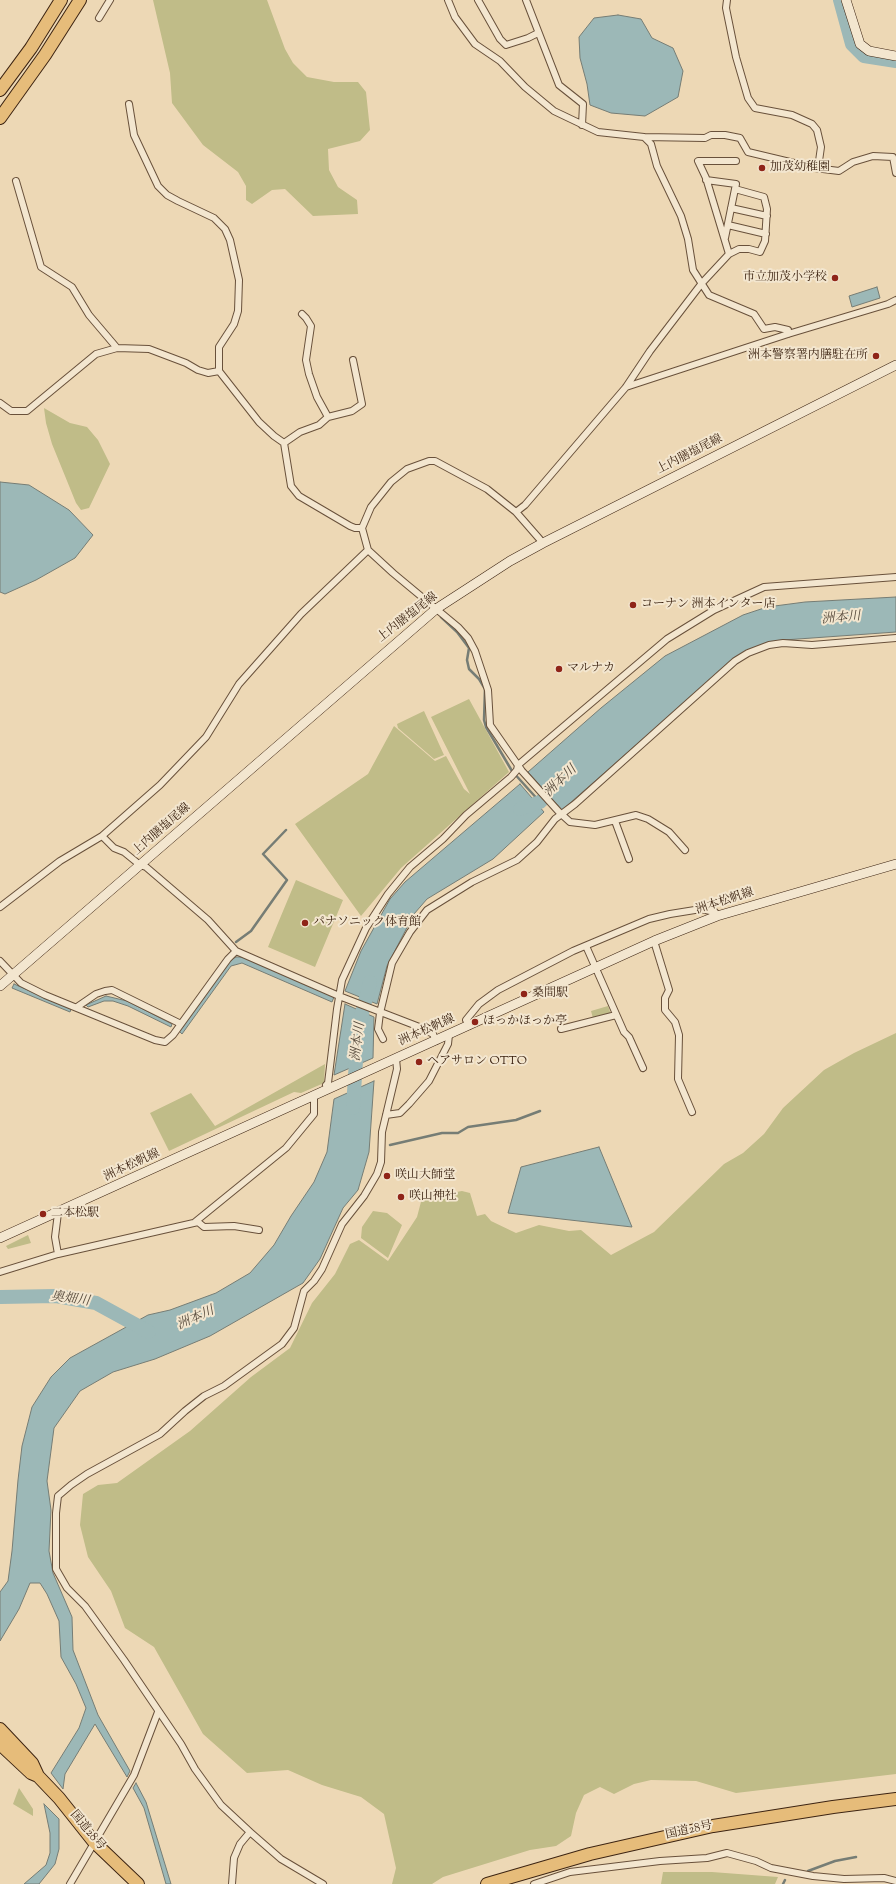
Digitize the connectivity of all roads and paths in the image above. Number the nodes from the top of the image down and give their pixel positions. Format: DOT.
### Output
graph roads {
  1 [pos="61,0"];
  2 [pos="80,0"];
  3 [pos="110,0"];
  4 [pos="448,0"];
  5 [pos="478,0"];
  6 [pos="526,0"];
  7 [pos="727,0"];
  8 [pos="846,0"];
  9 [pos="99,18"];
  10 [pos="538,33"];
  11 [pos="896,56"];
  12 [pos="0,90"];
  13 [pos="129,104"];
  14 [pos="0,118"];
  15 [pos="582,125"];
  16 [pos="644,137"];
  17 [pos="736,161"];
  18 [pos="818,168"];
  19 [pos="896,173"];
  20 [pos="706,180"];
  21 [pos="16,181"];
  22 [pos="735,188"];
  23 [pos="731,208"];
  24 [pos="767,216"];
  25 [pos="728,225"];
  26 [pos="766,234"];
  27 [pos="724,239"];
  28 [pos="729,254"];
  29 [pos="702,283"];
  30 [pos="896,300"];
  31 [pos="302,314"];
  32 [pos="788,334"];
  33 [pos="117,348"];
  34 [pos="353,360"];
  35 [pos="896,365"];
  36 [pos="219,371"];
  37 [pos="626,387"];
  38 [pos="0,403"];
  39 [pos="328,417"];
  40 [pos="284,443"];
  41 [pos="516,512"];
  42 [pos="362,528"];
  43 [pos="542,543"];
  44 [pos="368,550"];
  45 [pos="896,577"];
  46 [pos="436,609"];
  47 [pos="896,638"];
  48 [pos="519,769"];
  49 [pos="560,813"];
  50 [pos="616,821"];
  51 [pos="102,836"];
  52 [pos="685,850"];
  53 [pos="629,859"];
  54 [pos="896,864"];
  55 [pos="140,865"];
  56 [pos="0,907"];
  57 [pos="717,916"];
  58 [pos="654,941"];
  59 [pos="586,946"];
  60 [pos="236,951"];
  61 [pos="0,961"];
  62 [pos="596,968"];
  63 [pos="13,975"];
  64 [pos="0,986"];
  65 [pos="341,997"];
  66 [pos="77,1008"];
  67 [pos="378,1012"];
  68 [pos="616,1015"];
  69 [pos="181,1024"];
  70 [pos="469,1026"];
  71 [pos="561,1029"];
  72 [pos="449,1035"];
  73 [pos="383,1039"];
  74 [pos="436,1040"];
  75 [pos="392,1061"];
  76 [pos="643,1068"];
  77 [pos="328,1087"];
  78 [pos="314,1096"];
  79 [pos="692,1112"];
  80 [pos="386,1115"];
  81 [pos="58,1213"];
  82 [pos="194,1223"];
  83 [pos="259,1230"];
  84 [pos="0,1238"];
  85 [pos="58,1254"];
  86 [pos="0,1272"];
  87 [pos="158,1712"];
  88 [pos="0,1729"];
  89 [pos="0,1744"];
  90 [pos="38,1776"];
  91 [pos="896,1800"];
  92 [pos="250,1832"];
  93 [pos="94,1842"];
  94 [pos="896,1881"];
  95 [pos="70,1884"];
  96 [pos="138,1884"];
  97 [pos="232,1884"];
  98 [pos="323,1884"];
  99 [pos="486,1884"];
  100 [pos="534,1884"];
  1 -- 12 [label="highway"];
  2 -- 14 [label="highway"];
  3 -- 9 [label="street"];
  4 -- 15 [label="street"];
  5 -- 10 [label="street"];
  6 -- 10 [label="street"];
  7 -- 18 [label="street"];
  8 -- 11 [label="main road"];
  10 -- 15 [label="street"];
  13 -- 36 [label="street"];
  15 -- 16 [label="street"];
  16 -- 18 [label="street"];
  16 -- 29 [label="street"];
  17 -- 20 [label="street"];
  18 -- 19 [label="street"];
  20 -- 22 [label="street"];
  20 -- 27 [label="street"];
  21 -- 33 [label="street"];
  22 -- 23 [label="street"];
  22 -- 24 [label="street"];
  23 -- 24 [label="street"];
  23 -- 25 [label="street"];
  24 -- 26 [label="street"];
  25 -- 26 [label="street"];
  25 -- 27 [label="street"];
  26 -- 28 [label="street"];
  27 -- 28 [label="street"];
  28 -- 29 [label="street"];
  29 -- 32 [label="street"];
  29 -- 37 [label="street"];
  30 -- 32 [label="street"];
  31 -- 39 [label="street"];
  32 -- 37 [label="street"];
  33 -- 36 [label="street"];
  33 -- 38 [label="street"];
  34 -- 39 [label="street"];
  35 -- 43 [label="main road, 上内膳塩尾線"];
  36 -- 40 [label="street"];
  37 -- 41 [label="street"];
  39 -- 40 [label="street"];
  40 -- 42 [label="street"];
  41 -- 42 [label="street"];
  41 -- 43 [label="street"];
  42 -- 44 [label="street"];
  43 -- 46 [label="main road, 上内膳塩尾線"];
  44 -- 46 [label="street"];
  44 -- 51 [label="street"];
  45 -- 48 [label="street"];
  46 -- 48 [label="street"];
  46 -- 55 [label="main road, 上内膳塩尾線"];
  47 -- 49 [label="street"];
  48 -- 49 [label="street"];
  48 -- 65 [label="street"];
  49 -- 50 [label="street"];
  49 -- 67 [label="street"];
  50 -- 52 [label="street"];
  50 -- 53 [label="street"];
  51 -- 55 [label="street"];
  51 -- 56 [label="street"];
  54 -- 57 [label="main road, 洲本松帆線"];
  55 -- 60 [label="street"];
  55 -- 63 [label="main road, 上内膳塩尾線"];
  57 -- 58 [label="main road, 洲本松帆線"];
  57 -- 59 [label="street"];
  58 -- 62 [label="main road, 洲本松帆線"];
  58 -- 79 [label="street"];
  59 -- 62 [label="street"];
  59 -- 70 [label="street"];
  60 -- 65 [label="street"];
  60 -- 69 [label="street"];
  61 -- 63 [label="street"];
  62 -- 68 [label="street"];
  62 -- 70 [label="main road, 洲本松帆線"];
  63 -- 64 [label="main road, 上内膳塩尾線"];
  63 -- 66 [label="street"];
  65 -- 67 [label="street"];
  65 -- 77 [label="street"];
  66 -- 69 [label="street"];
  66 -- 69 [label="street"];
  67 -- 73 [label="street"];
  67 -- 74 [label="street"];
  68 -- 71 [label="street"];
  68 -- 76 [label="street"];
  70 -- 72 [label="main road, 洲本松帆線"];
  72 -- 74 [label="main road, 洲本松帆線"];
  72 -- 80 [label="street"];
  74 -- 75 [label="main road, 洲本松帆線"];
  75 -- 77 [label="main road, 洲本松帆線"];
  75 -- 80 [label="street"];
  77 -- 78 [label="main road, 洲本松帆線"];
  78 -- 81 [label="main road, 洲本松帆線"];
  78 -- 82 [label="street"];
  80 -- 87 [label="street"];
  81 -- 84 [label="main road, 洲本松帆線"];
  81 -- 85 [label="street"];
  82 -- 83 [label="street"];
  82 -- 85 [label="street"];
  85 -- 86 [label="street"];
  87 -- 92 [label="street"];
  87 -- 93 [label="street"];
  88 -- 90 [label="highway, 国道28号"];
  89 -- 90 [label="highway, 国道28号"];
  90 -- 93 [label="highway, 国道28号"];
  91 -- 99 [label="highway, 国道28号"];
  92 -- 97 [label="street"];
  92 -- 98 [label="street"];
  93 -- 95 [label="street"];
  93 -- 96 [label="highway, 国道28号"];
  94 -- 100 [label="street"];
}
